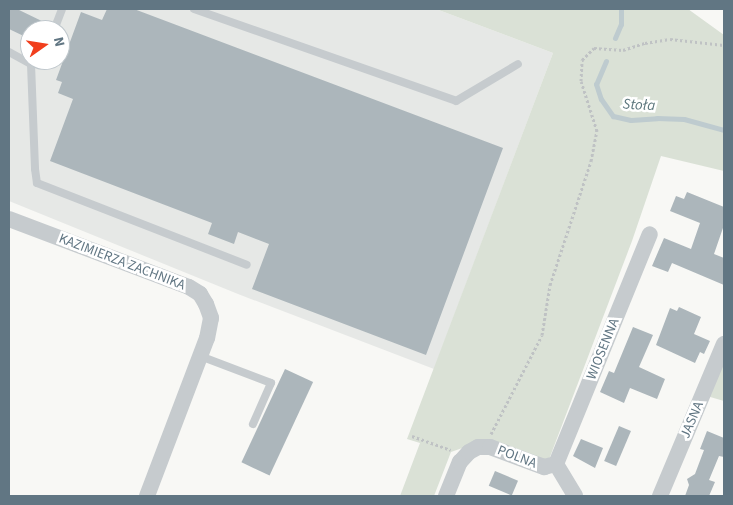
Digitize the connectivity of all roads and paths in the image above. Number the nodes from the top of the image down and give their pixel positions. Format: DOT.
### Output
graph roads {
  1 [pos="194,9"];
  2 [pos="724,45"];
  3 [pos="9,52"];
  4 [pos="20,58"];
  5 [pos="518,64"];
  6 [pos="31,70"];
  7 [pos="9,219"];
  8 [pos="650,234"];
  9 [pos="247,265"];
  10 [pos="724,344"];
  11 [pos="200,356"];
  12 [pos="253,424"];
  13 [pos="412,436"];
  14 [pos="484,447"];
  15 [pos="465,456"];
  16 [pos="556,464"];
  17 [pos="147,496"];
  18 [pos="446,496"];
  19 [pos="575,496"];
  20 [pos="660,496"];
  1 -- 5 [label="lane"];
  2 -- 14 [label="path"];
  3 -- 4 [label="lane"];
  6 -- 9 [label="lane"];
  7 -- 11 [label="street, KAZIMIERZA ZACHNIKA"];
  8 -- 16 [label="street, WIOSENNA"];
  10 -- 20 [label="street, JASNA"];
  11 -- 12 [label="lane"];
  11 -- 17 [label="street, KAZIMIERZA ZACHNIKA"];
  13 -- 15 [label="path"];
  14 -- 15 [label="street, POLNA"];
  14 -- 16 [label="street, POLNA"];
  15 -- 18 [label="street"];
  16 -- 19 [label="street"];
}
